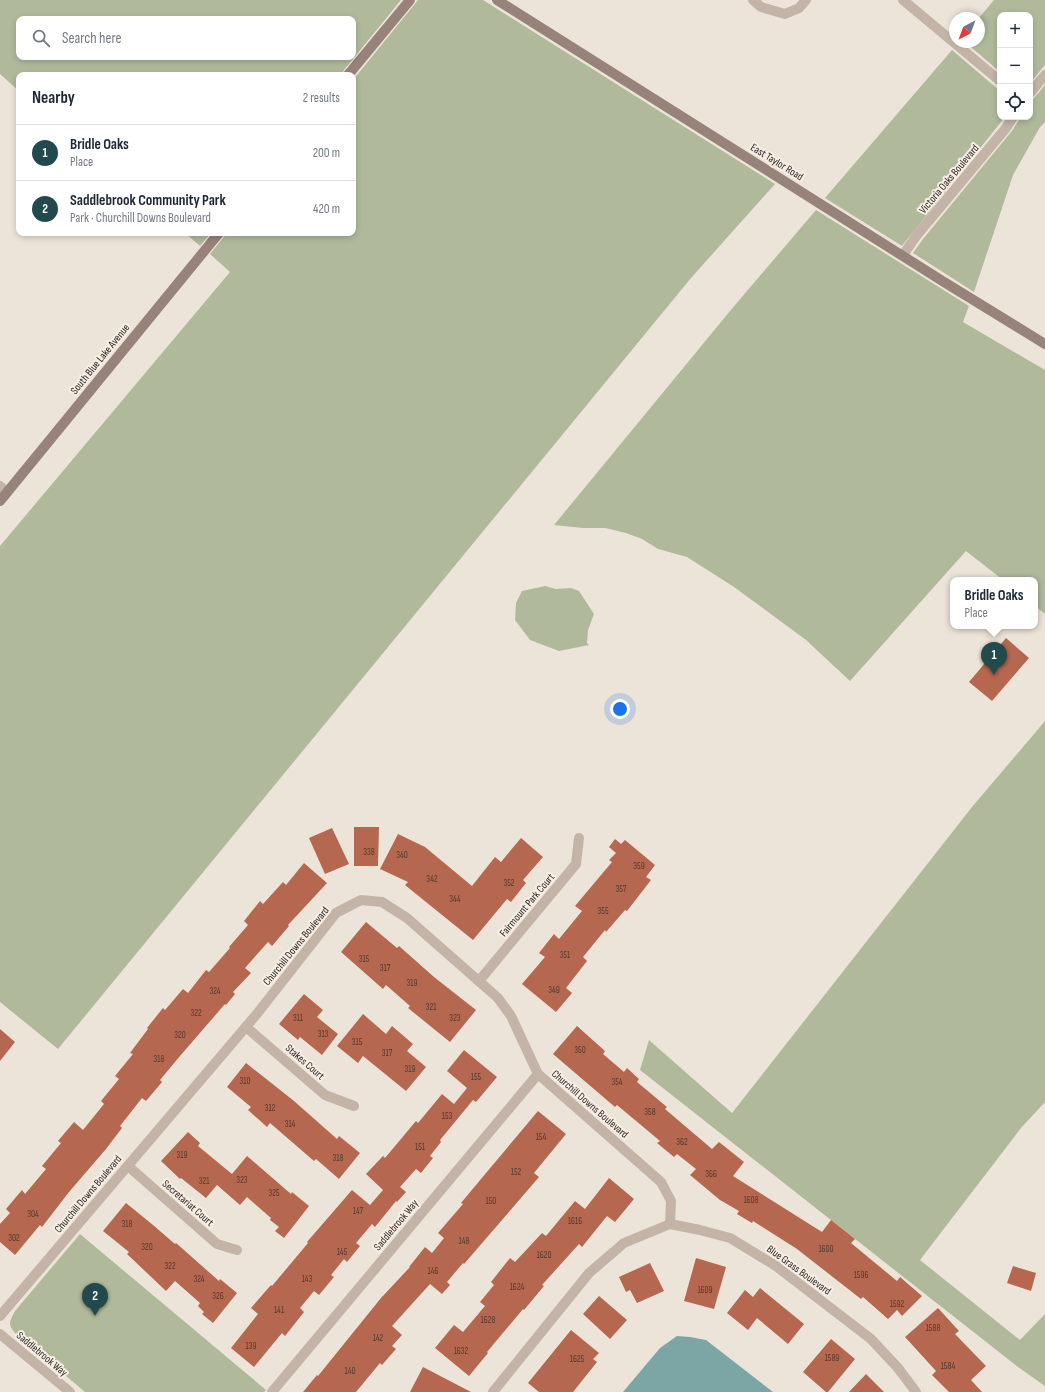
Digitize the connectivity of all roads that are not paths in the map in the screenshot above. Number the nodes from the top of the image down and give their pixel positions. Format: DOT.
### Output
graph roads {
  1 [pos="410,0"];
  2 [pos="497,0"];
  3 [pos="753,0"];
  4 [pos="806,0"];
  5 [pos="903,0"];
  6 [pos="350,72"];
  7 [pos="1045,75"];
  8 [pos="997,78"];
  9 [pos="1033,89"];
  10 [pos="1011,120"];
  11 [pos="216,236"];
  12 [pos="903,255"];
  13 [pos="1045,344"];
  14 [pos="4,489"];
  15 [pos="0,500"];
  16 [pos="579,838"];
  17 [pos="479,982"];
  18 [pos="246,1027"];
  19 [pos="538,1074"];
  20 [pos="354,1106"];
  21 [pos="128,1166"];
  22 [pos="670,1224"];
  23 [pos="237,1250"];
  24 [pos="0,1316"];
  25 [pos="0,1334"];
  26 [pos="68,1392"];
  27 [pos="272,1392"];
  28 [pos="494,1392"];
  29 [pos="916,1392"];
  1 -- 6 [label="main road"];
  2 -- 12 [label="main road, East Taylor Road"];
  3 -- 4 [label="street"];
  5 -- 8 [label="street"];
  7 -- 9 [label="street"];
  10 -- 12 [label="street, Victoria Oaks Boulevard"];
  11 -- 14 [label="main road, South Blue Lake Avenue"];
  12 -- 13 [label="main road, East Taylor Road"];
  14 -- 15 [label="main road, South Blue Lake Avenue"];
  16 -- 17 [label="street, Fairmount Park Court"];
  17 -- 18 [label="street, Churchill Downs Boulevard"];
  17 -- 19 [label="street, Churchill Downs Boulevard"];
  18 -- 20 [label="street, Stakes Court"];
  18 -- 21 [label="street, Churchill Downs Boulevard"];
  19 -- 22 [label="street, Churchill Downs Boulevard"];
  19 -- 27 [label="street, Saddlebrook Way"];
  21 -- 23 [label="street, Secretariat Court"];
  21 -- 24 [label="street, Churchill Downs Boulevard"];
  22 -- 28 [label="street"];
  22 -- 29 [label="street, Blue Grass Boulevard"];
  25 -- 26 [label="street, Saddlebrook Way"];
}
